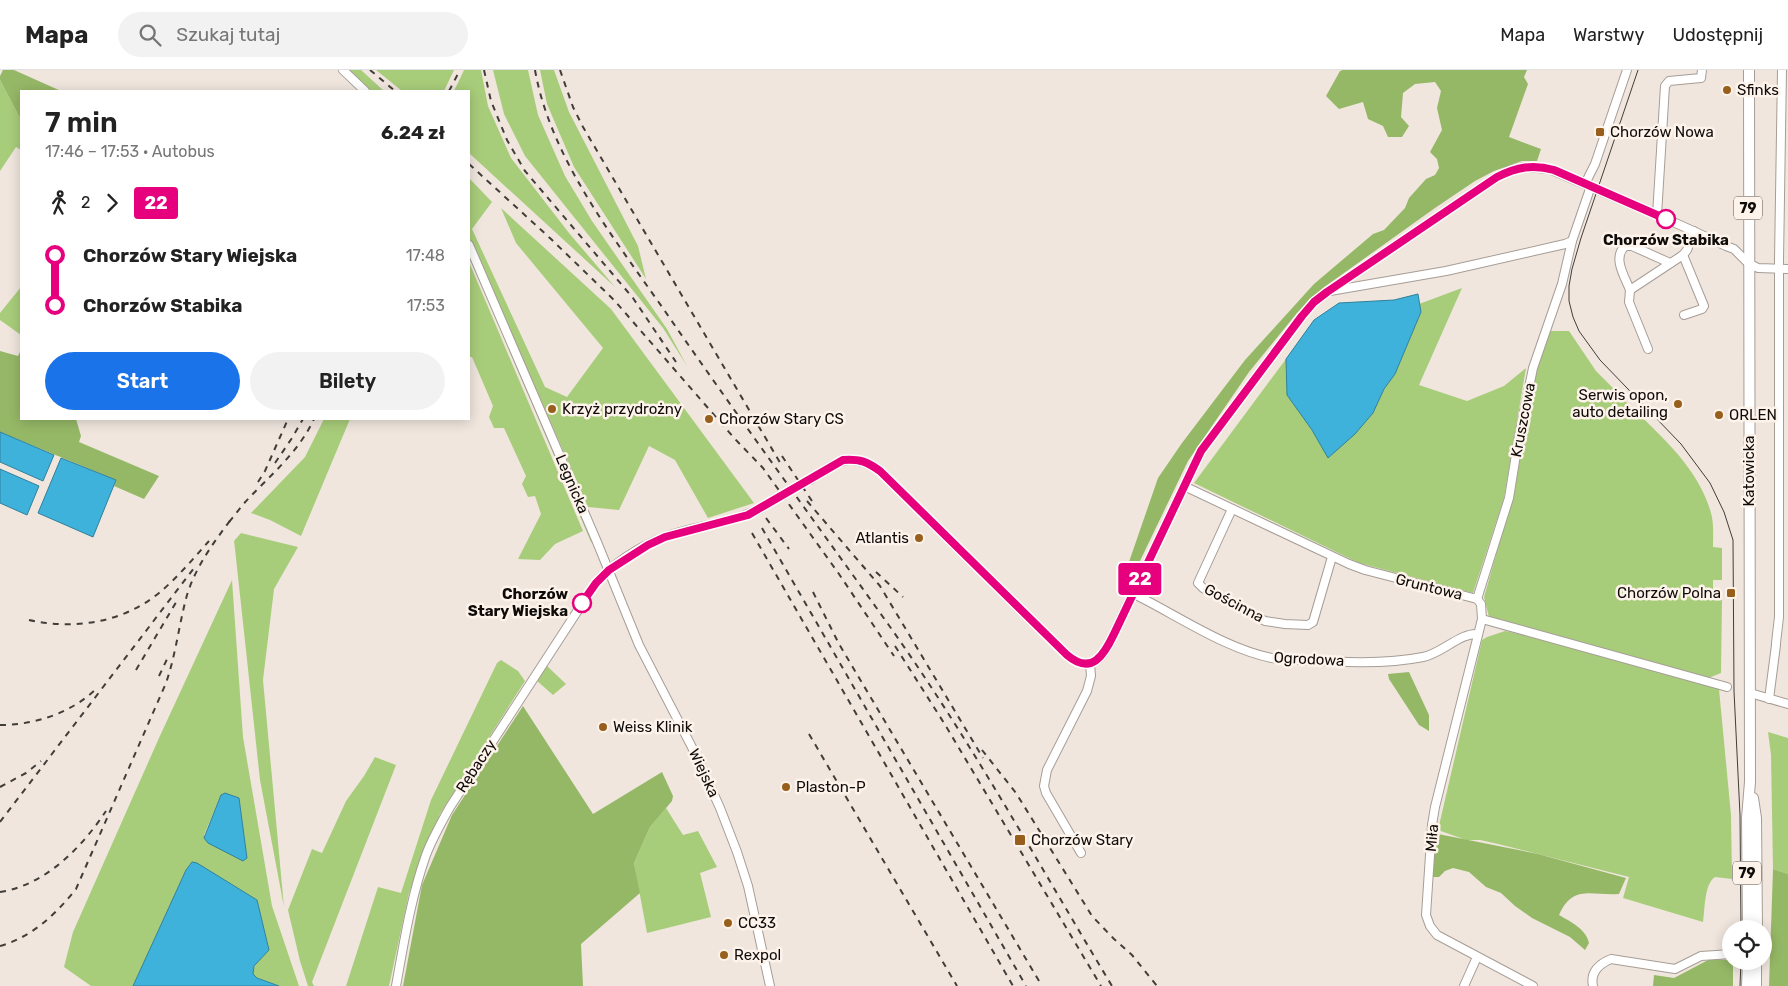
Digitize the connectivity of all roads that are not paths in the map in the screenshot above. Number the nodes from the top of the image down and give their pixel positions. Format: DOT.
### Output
graph roads {
  1 [pos="343,70"];
  2 [pos="1627,70"];
  3 [pos="1749,70"];
  4 [pos="1782,70"];
  5 [pos="1701,74"];
  6 [pos="363,90"];
  7 [pos="1588,185"];
  8 [pos="1658,215"];
  9 [pos="1694,232"];
  10 [pos="1572,242"];
  11 [pos="470,247"];
  12 [pos="1683,254"];
  13 [pos="1670,263"];
  14 [pos="1748,263"];
  15 [pos="1779,268"];
  16 [pos="1788,269"];
  17 [pos="1630,290"];
  18 [pos="1327,292"];
  19 [pos="1684,315"];
  20 [pos="1648,349"];
  21 [pos="810,480"];
  22 [pos="1184,486"];
  23 [pos="761,508"];
  24 [pos="1232,509"];
  25 [pos="1778,556"];
  26 [pos="1788,556"];
  27 [pos="1332,557"];
  28 [pos="609,570"];
  29 [pos="1132,594"];
  30 [pos="1477,599"];
  31 [pos="1779,618"];
  32 [pos="1788,618"];
  33 [pos="1482,619"];
  34 [pos="1478,634"];
  35 [pos="1090,663"];
  36 [pos="1727,687"];
  37 [pos="1750,694"];
  38 [pos="1769,699"];
  39 [pos="1788,704"];
  40 [pos="1750,782"];
  41 [pos="1081,853"];
  42 [pos="1748,920"];
  43 [pos="1757,920"];
  44 [pos="1722,954"];
  45 [pos="1477,957"];
  46 [pos="1748,970"];
  47 [pos="1756,970"];
  48 [pos="396,986"];
  49 [pos="770,986"];
  50 [pos="1464,986"];
  51 [pos="1533,986"];
  52 [pos="1593,986"];
  53 [pos="1748,986"];
  54 [pos="1756,986"];
  1 -- 6 [label="street"];
  2 -- 7 [label="street, Kruszcowa"];
  3 -- 14 [label="main road, Katowicka / 79"];
  4 -- 15 [label="street"];
  5 -- 8 [label="street"];
  7 -- 8 [label="street"];
  7 -- 10 [label="street, Kruszcowa"];
  7 -- 18 [label="street"];
  8 -- 9 [label="street"];
  9 -- 12 [label="street"];
  9 -- 14 [label="street"];
  10 -- 18 [label="street"];
  10 -- 30 [label="street, Kruszcowa"];
  11 -- 28 [label="street, Legnicka"];
  12 -- 13 [label="street"];
  12 -- 19 [label="street"];
  13 -- 17 [label="street"];
  13 -- 17 [label="street"];
  14 -- 15 [label="street"];
  14 -- 37 [label="main road, Katowicka / 79"];
  15 -- 16 [label="street"];
  15 -- 25 [label="street"];
  17 -- 20 [label="street"];
  18 -- 22 [label="street"];
  21 -- 35 [label="street"];
  22 -- 24 [label="street, Gruntowa"];
  22 -- 29 [label="street"];
  23 -- 28 [label="street"];
  24 -- 27 [label="street, Gruntowa"];
  24 -- 27 [label="street, Gościnna"];
  25 -- 26 [label="street"];
  25 -- 31 [label="street"];
  27 -- 30 [label="street, Gruntowa"];
  28 -- 48 [label="street, Rębaczy"];
  28 -- 49 [label="street, Wiejska"];
  29 -- 34 [label="street, Ogrodowa"];
  29 -- 35 [label="street"];
  30 -- 33 [label="street, Gruntowa"];
  31 -- 32 [label="street"];
  31 -- 38 [label="street"];
  33 -- 34 [label="street"];
  33 -- 36 [label="street"];
  34 -- 45 [label="street, Miła"];
  35 -- 41 [label="street"];
  37 -- 38 [label="street"];
  37 -- 40 [label="main road, Katowicka / 79"];
  38 -- 39 [label="street"];
  40 -- 42 [label="main road, Katowicka / 79"];
  40 -- 43 [label="main road, Katowicka / 79"];
  44 -- 52 [label="street"];
  45 -- 50 [label="street"];
  45 -- 51 [label="street, Miła"];
  46 -- 53 [label="main road"];
  47 -- 54 [label="main road"];
}
